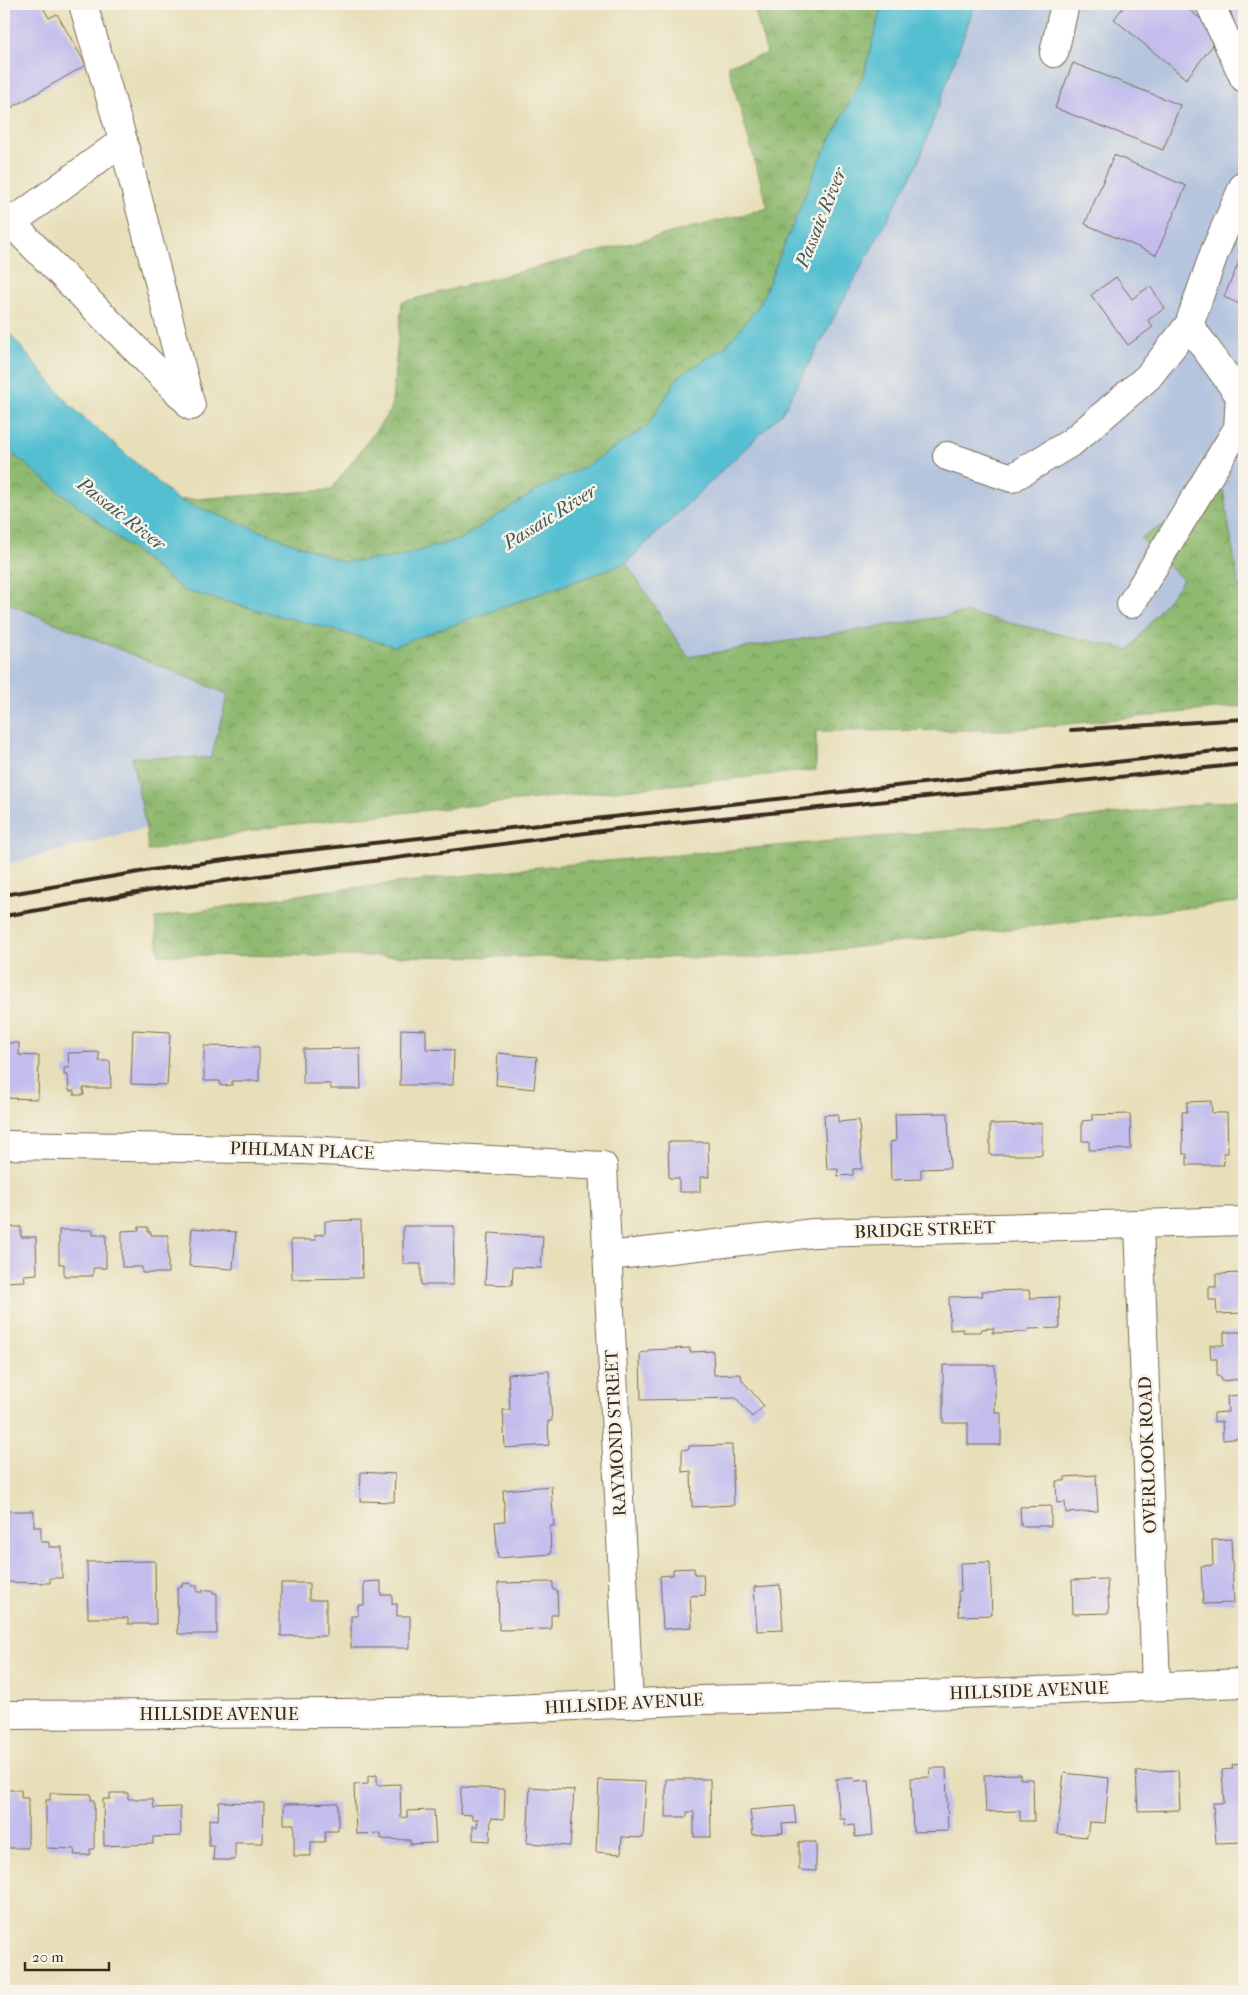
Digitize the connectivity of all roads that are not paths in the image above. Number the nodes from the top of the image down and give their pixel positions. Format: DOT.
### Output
graph roads {
  1 [pos="83,4"];
  2 [pos="1066,4"];
  3 [pos="1210,4"];
  4 [pos="1054,53"];
  5 [pos="1244,78"];
  6 [pos="123,141"];
  7 [pos="1244,185"];
  8 [pos="7,219"];
  9 [pos="1189,325"];
  10 [pos="947,456"];
  11 [pos="1131,604"];
  12 [pos="4,1145"];
  13 [pos="600,1166"];
  14 [pos="1244,1221"];
  15 [pos="1139,1224"];
  16 [pos="608,1256"];
  17 [pos="1244,1682"];
  18 [pos="1156,1686"];
  19 [pos="630,1704"];
  20 [pos="4,1716"];
  1 -- 6 [label="street"];
  2 -- 4 [label="street"];
  3 -- 5 [label="street"];
  6 -- 8 [label="street"];
  6 -- 8 [label="street"];
  7 -- 9 [label="street"];
  9 -- 10 [label="street"];
  9 -- 11 [label="street"];
  12 -- 13 [label="street, PIHLMAN PLACE"];
  13 -- 16 [label="street, RAYMOND STREET"];
  14 -- 15 [label="street, BRIDGE STREET"];
  15 -- 16 [label="street, BRIDGE STREET"];
  15 -- 18 [label="street, OVERLOOK ROAD"];
  16 -- 19 [label="street, RAYMOND STREET"];
  17 -- 18 [label="street, HILLSIDE AVENUE"];
  18 -- 19 [label="street, HILLSIDE AVENUE"];
  19 -- 20 [label="street, HILLSIDE AVENUE"];
}
